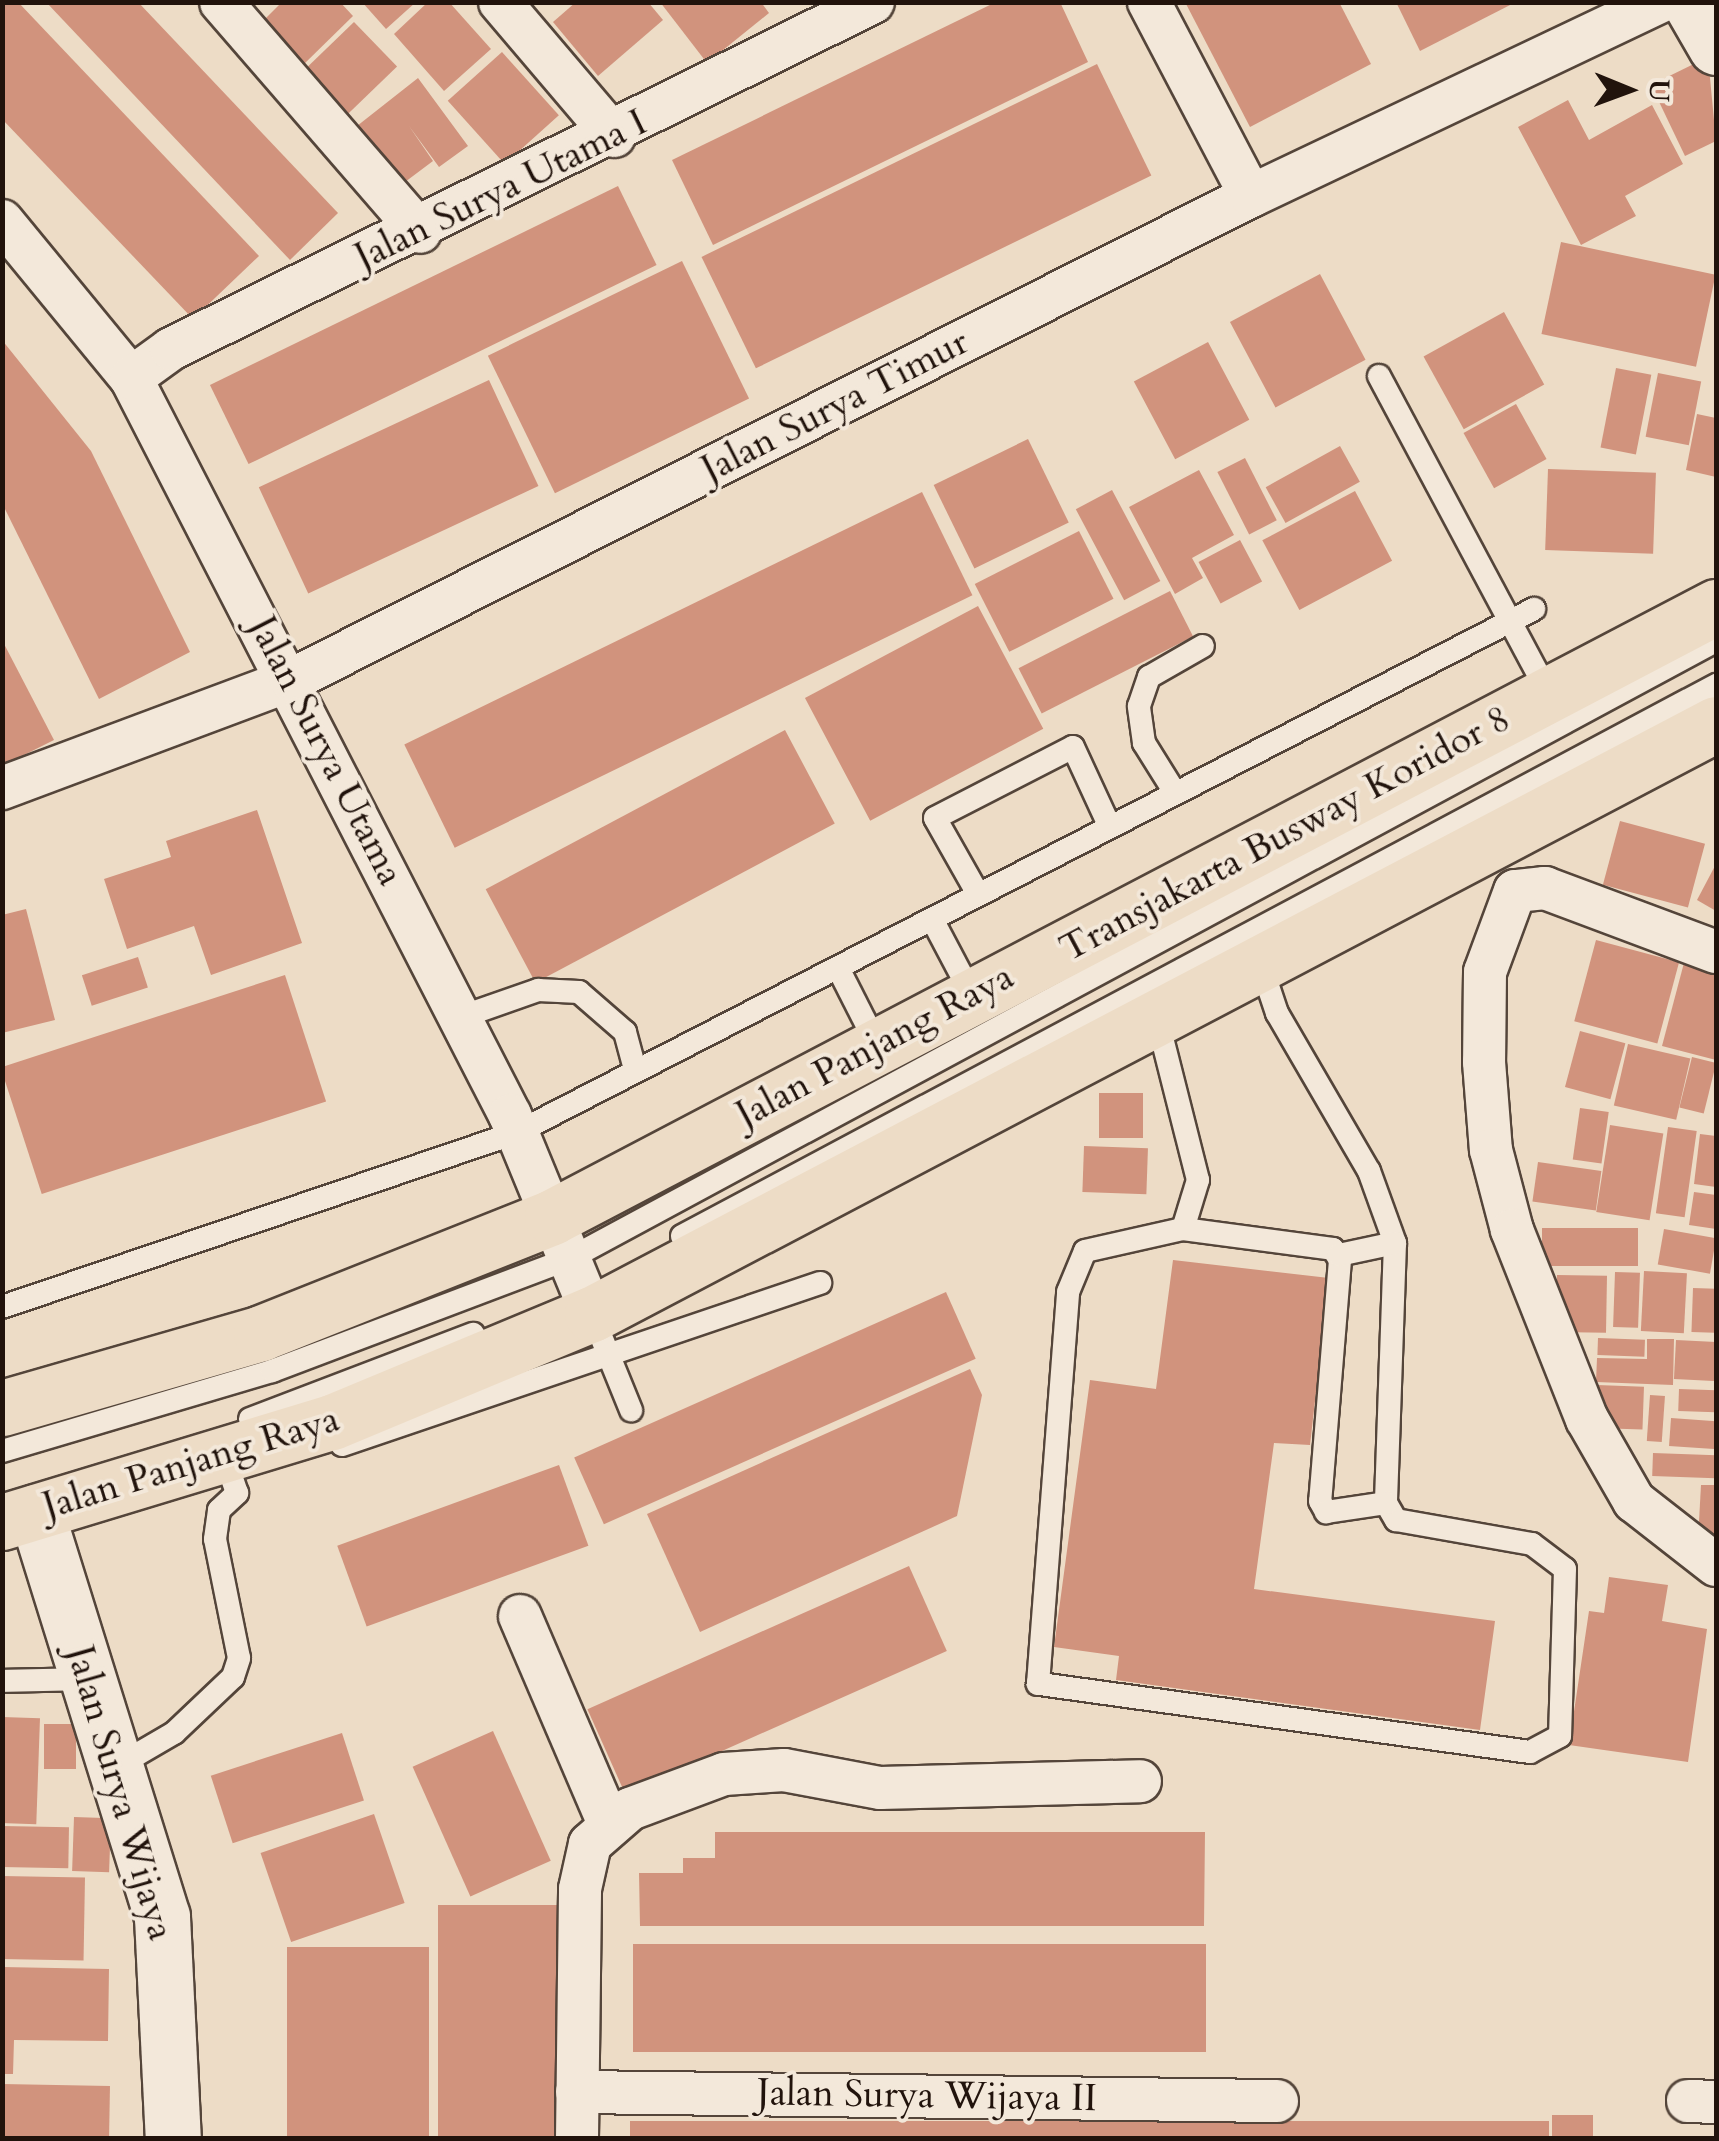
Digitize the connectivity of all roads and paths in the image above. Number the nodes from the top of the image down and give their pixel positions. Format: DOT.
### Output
graph roads {
  1 [pos="221,2"];
  2 [pos="500,2"];
  3 [pos="1149,2"];
  4 [pos="1659,2"];
  5 [pos="1690,2"];
  6 [pos="848,8"];
  7 [pos="1716,47"];
  8 [pos="614,136"];
  9 [pos="1251,196"];
  10 [pos="2,222"];
  11 [pos="420,232"];
  12 [pos="1380,376"];
  13 [pos="131,378"];
  14 [pos="1716,607"];
  15 [pos="1534,609"];
  16 [pos="1508,620"];
  17 [pos="1716,642"];
  18 [pos="1204,646"];
  19 [pos="291,680"];
  20 [pos="1716,685"];
  21 [pos="1549,695"];
  22 [pos="1716,724"];
  23 [pos="2,788"];
  24 [pos="1174,791"];
  25 [pos="1109,825"];
  26 [pos="978,894"];
  27 [pos="932,919"];
  28 [pos="1716,952"];
  29 [pos="1260,961"];
  30 [pos="838,968"];
  31 [pos="972,995"];
  32 [pos="461,1018"];
  33 [pos="1157,1018"];
  34 [pos="877,1044"];
  35 [pos="636,1070"];
  36 [pos="518,1132"];
  37 [pos="1183,1229"];
  38 [pos="1396,1243"];
  39 [pos="1338,1254"];
  40 [pos="820,1283"];
  41 [pos="581,1288"];
  42 [pos="2,1307"];
  43 [pos="2,1408"];
  44 [pos="631,1410"];
  45 [pos="2,1451"];
  46 [pos="314,1454"];
  47 [pos="225,1458"];
  48 [pos="1386,1502"];
  49 [pos="14,1510"];
  50 [pos="1716,1565"];
  51 [pos="520,1616"];
  52 [pos="89,1679"];
  53 [pos="2,1681"];
  54 [pos="119,1765"];
  55 [pos="1140,1781"];
  56 [pos="610,1826"];
  57 [pos="576,2092"];
  58 [pos="1277,2101"];
  59 [pos="173,2138"];
  60 [pos="577,2138"];
  1 -- 11 [label="street"];
  2 -- 8 [label="street"];
  3 -- 9 [label="street"];
  4 -- 9 [label="street, Jalan Surya Timur"];
  5 -- 7 [label="street"];
  6 -- 8 [label="street, Jalan Surya Utama I"];
  8 -- 11 [label="street, Jalan Surya Utama I"];
  9 -- 19 [label="street, Jalan Surya Timur"];
  10 -- 13 [label="street, Jalan Surya Utama"];
  11 -- 13 [label="street, Jalan Surya Utama I"];
  12 -- 16 [label="lane"];
  13 -- 19 [label="street, Jalan Surya Utama"];
  14 -- 21 [label="main road, Jalan Panjang Raya"];
  15 -- 16 [label="lane"];
  16 -- 21 [label="lane"];
  16 -- 24 [label="lane"];
  17 -- 41 [label="lane, Transjakarta Busway Koridor 8"];
  18 -- 24 [label="lane"];
  19 -- 23 [label="street, Jalan Surya Timur"];
  19 -- 32 [label="street, Jalan Surya Utama"];
  20 -- 41 [label="lane, Transjakarta Busway Koridor 8"];
  21 -- 31 [label="main road, Jalan Panjang Raya"];
  22 -- 29 [label="main road, Jalan Panjang Raya"];
  24 -- 25 [label="lane"];
  25 -- 26 [label="lane"];
  25 -- 26 [label="lane"];
  26 -- 27 [label="lane"];
  27 -- 30 [label="lane"];
  27 -- 31 [label="lane"];
  28 -- 50 [label="street"];
  29 -- 33 [label="main road, Jalan Panjang Raya"];
  29 -- 38 [label="lane"];
  30 -- 34 [label="lane"];
  30 -- 35 [label="lane"];
  31 -- 34 [label="main road, Jalan Panjang Raya"];
  32 -- 35 [label="lane"];
  32 -- 36 [label="street, Jalan Surya Utama"];
  33 -- 37 [label="lane"];
  33 -- 41 [label="main road, Jalan Panjang Raya"];
  34 -- 41 [label="main road, Jalan Panjang Raya"];
  35 -- 36 [label="lane"];
  36 -- 41 [label="street, Jalan Surya Utama"];
  36 -- 42 [label="lane"];
  37 -- 39 [label="lane"];
  37 -- 48 [label="lane"];
  38 -- 39 [label="lane"];
  38 -- 48 [label="lane"];
  39 -- 48 [label="lane"];
  40 -- 41 [label="lane"];
  41 -- 43 [label="main road, Jalan Panjang Raya"];
  41 -- 44 [label="lane"];
  41 -- 45 [label="lane, Transjakarta Busway Koridor 8"];
  41 -- 46 [label="lane"];
  41 -- 47 [label="main road, Jalan Panjang Raya"];
  41 -- 49 [label="lane, Transjakarta Busway Koridor 8"];
  47 -- 49 [label="main road, Jalan Panjang Raya"];
  47 -- 54 [label="lane"];
  49 -- 52 [label="street, Jalan Surya Wijaya"];
  51 -- 56 [label="street"];
  52 -- 53 [label="lane"];
  52 -- 54 [label="street, Jalan Surya Wijaya"];
  54 -- 59 [label="street, Jalan Surya Wijaya"];
  55 -- 56 [label="street"];
  56 -- 57 [label="street"];
  57 -- 58 [label="street, Jalan Surya Wijaya II"];
  57 -- 60 [label="street"];
}
